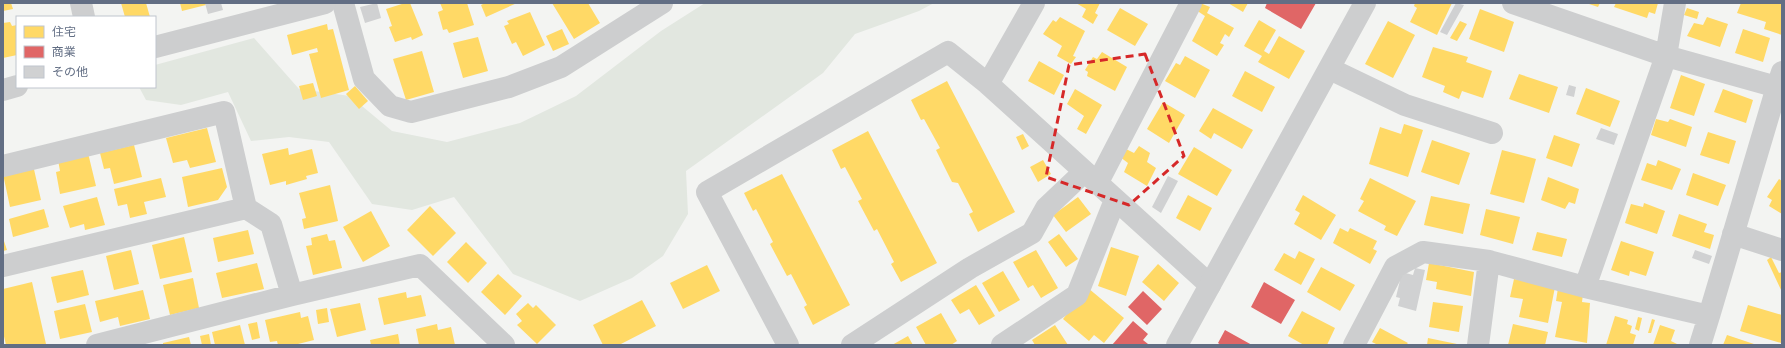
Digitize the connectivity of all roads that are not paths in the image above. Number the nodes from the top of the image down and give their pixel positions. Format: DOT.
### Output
graph roads {
  1 [pos="80,3"];
  2 [pos="325,3"];
  3 [pos="343,3"];
  4 [pos="662,3"];
  5 [pos="1034,3"];
  6 [pos="1191,3"];
  7 [pos="1365,3"];
  8 [pos="1513,3"];
  9 [pos="1675,3"];
  10 [pos="84,16"];
  11 [pos="156,47"];
  12 [pos="1666,56"];
  13 [pos="1330,69"];
  14 [pos="1779,80"];
  15 [pos="988,84"];
  16 [pos="16,86"];
  17 [pos="3,90"];
  18 [pos="1492,133"];
  19 [pos="3,166"];
  20 [pos="1091,178"];
  21 [pos="1115,200"];
  22 [pos="246,208"];
  23 [pos="1733,234"];
  24 [pos="1782,250"];
  25 [pos="1489,261"];
  26 [pos="3,266"];
  27 [pos="1210,285"];
  28 [pos="1585,287"];
  29 [pos="292,295"];
  30 [pos="1709,316"];
  31 [pos="97,345"];
  32 [pos="504,345"];
  33 [pos="788,345"];
  34 [pos="852,345"];
  35 [pos="1002,345"];
  36 [pos="1177,345"];
  37 [pos="1354,345"];
  38 [pos="1478,345"];
  39 [pos="1700,345"];
  1 -- 10 [label="street"];
  2 -- 11 [label="street"];
  3 -- 4 [label="street"];
  5 -- 15 [label="street"];
  6 -- 20 [label="street"];
  7 -- 13 [label="street"];
  8 -- 12 [label="street"];
  9 -- 12 [label="street"];
  12 -- 14 [label="street"];
  12 -- 28 [label="street"];
  13 -- 18 [label="street"];
  13 -- 27 [label="street"];
  14 -- 23 [label="street"];
  15 -- 20 [label="street"];
  15 -- 33 [label="street"];
  16 -- 17 [label="street"];
  19 -- 22 [label="street"];
  20 -- 21 [label="street"];
  20 -- 34 [label="street"];
  21 -- 27 [label="street"];
  21 -- 35 [label="street"];
  22 -- 26 [label="street"];
  22 -- 29 [label="street"];
  23 -- 24 [label="street"];
  23 -- 30 [label="street"];
  25 -- 28 [label="street"];
  25 -- 37 [label="street"];
  25 -- 38 [label="street"];
  27 -- 36 [label="street"];
  28 -- 30 [label="street"];
  29 -- 31 [label="street"];
  29 -- 32 [label="street"];
  30 -- 39 [label="street"];
}
